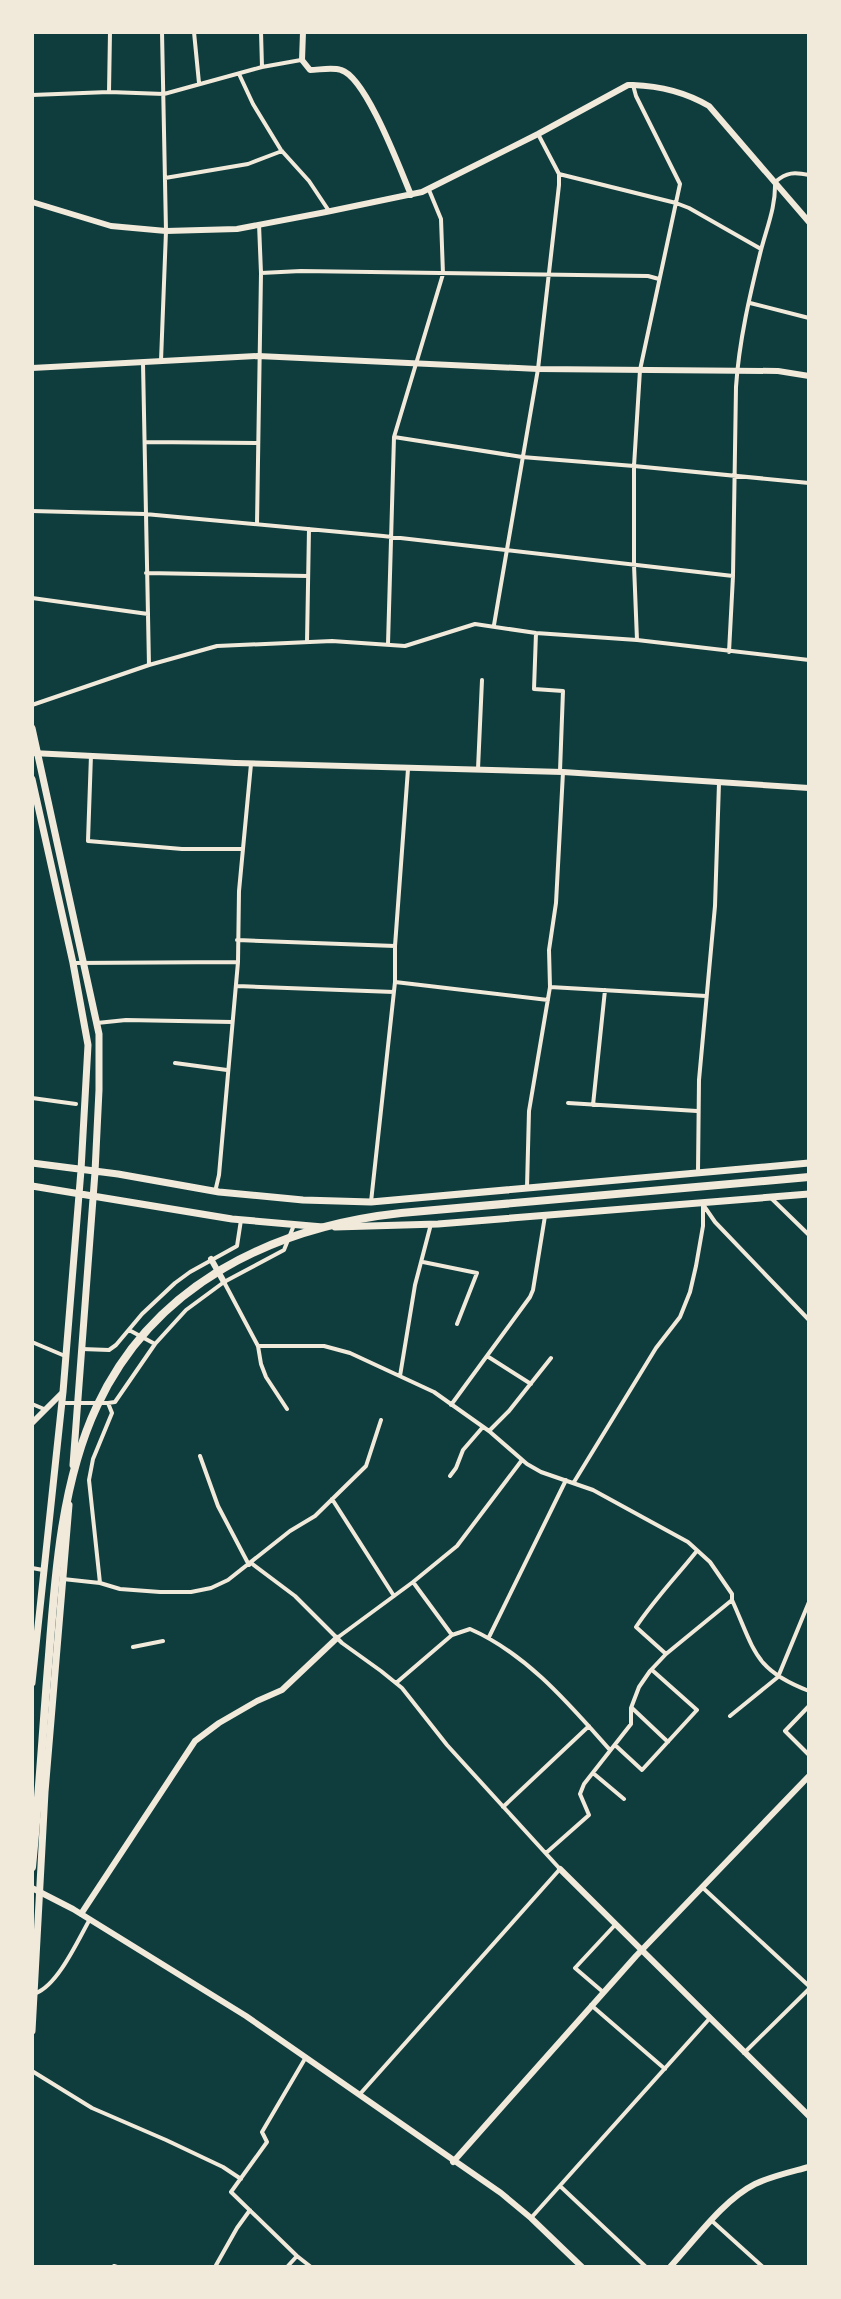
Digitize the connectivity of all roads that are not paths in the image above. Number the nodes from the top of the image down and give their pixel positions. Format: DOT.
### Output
graph roads {
  1 [pos="110,32"];
  2 [pos="162,32"];
  3 [pos="194,32"];
  4 [pos="261,32"];
  5 [pos="303,32"];
  6 [pos="302,60"];
  7 [pos="262,67"];
  8 [pos="238,73"];
  9 [pos="199,83"];
  10 [pos="633,85"];
  11 [pos="109,92"];
  12 [pos="164,94"];
  13 [pos="32,95"];
  14 [pos="538,134"];
  15 [pos="282,151"];
  16 [pos="559,174"];
  17 [pos="809,175"];
  18 [pos="165,178"];
  19 [pos="775,182"];
  20 [pos="429,190"];
  21 [pos="411,195"];
  22 [pos="32,202"];
  23 [pos="676,203"];
  24 [pos="329,211"];
  25 [pos="809,222"];
  26 [pos="259,224"];
  27 [pos="166,231"];
  28 [pos="761,249"];
  29 [pos="261,273"];
  30 [pos="443,274"];
  31 [pos="548,276"];
  32 [pos="659,279"];
  33 [pos="750,303"];
  34 [pos="809,318"];
  35 [pos="258,356"];
  36 [pos="161,361"];
  37 [pos="143,363"];
  38 [pos="417,363"];
  39 [pos="32,368"];
  40 [pos="538,369"];
  41 [pos="640,370"];
  42 [pos="737,371"];
  43 [pos="809,376"];
  44 [pos="394,437"];
  45 [pos="145,442"];
  46 [pos="257,443"];
  47 [pos="522,457"];
  48 [pos="634,466"];
  49 [pos="733,475"];
  50 [pos="809,483"];
  51 [pos="32,511"];
  52 [pos="145,514"];
  53 [pos="257,524"];
  54 [pos="309,529"];
  55 [pos="391,537"];
  56 [pos="507,552"];
  57 [pos="634,565"];
  58 [pos="146,573"];
  59 [pos="308,576"];
  60 [pos="733,576"];
  61 [pos="32,598"];
  62 [pos="148,614"];
  63 [pos="494,625"];
  64 [pos="536,633"];
  65 [pos="637,640"];
  66 [pos="307,642"];
  67 [pos="388,644"];
  68 [pos="729,652"];
  69 [pos="809,660"];
  70 [pos="149,665"];
  71 [pos="482,680"];
  72 [pos="32,705"];
  73 [pos="32,728"];
  74 [pos="35,754"];
  75 [pos="91,755"];
  76 [pos="251,763"];
  77 [pos="408,767"];
  78 [pos="478,769"];
  79 [pos="561,772"];
  80 [pos="32,779"];
  81 [pos="719,782"];
  82 [pos="809,788"];
  83 [pos="242,849"];
  84 [pos="237,940"];
  85 [pos="395,946"];
  86 [pos="238,962"];
  87 [pos="73,963"];
  88 [pos="85,963"];
  89 [pos="395,982"];
  90 [pos="236,986"];
  91 [pos="550,987"];
  92 [pos="605,990"];
  93 [pos="394,992"];
  94 [pos="706,996"];
  95 [pos="548,1000"];
  96 [pos="232,1022"];
  97 [pos="97,1023"];
  98 [pos="175,1063"];
  99 [pos="227,1070"];
  100 [pos="32,1098"];
  101 [pos="568,1103"];
  102 [pos="76,1104"];
  103 [pos="593,1105"];
  104 [pos="697,1111"];
  105 [pos="32,1163"];
  106 [pos="809,1163"];
  107 [pos="81,1170"];
  108 [pos="698,1171"];
  109 [pos="95,1172"];
  110 [pos="809,1176"];
  111 [pos="32,1186"];
  112 [pos="527,1187"];
  113 [pos="215,1192"];
  114 [pos="809,1194"];
  115 [pos="79,1195"];
  116 [pos="94,1198"];
  117 [pos="771,1198"];
  118 [pos="371,1202"];
  119 [pos="703,1204"];
  120 [pos="545,1216"];
  121 [pos="241,1220"];
  122 [pos="431,1224"];
  123 [pos="294,1225"];
  124 [pos="809,1235"];
  125 [pos="211,1259"];
  126 [pos="423,1262"];
  127 [pos="224,1282"];
  128 [pos="809,1320"];
  129 [pos="457,1324"];
  130 [pos="129,1330"];
  131 [pos="32,1342"];
  132 [pos="155,1344"];
  133 [pos="258,1346"];
  134 [pos="82,1349"];
  135 [pos="65,1356"];
  136 [pos="487,1356"];
  137 [pos="551,1358"];
  138 [pos="400,1376"];
  139 [pos="531,1384"];
  140 [pos="63,1392"];
  141 [pos="61,1403"];
  142 [pos="108,1403"];
  143 [pos="32,1404"];
  144 [pos="78,1404"];
  145 [pos="451,1405"];
  146 [pos="45,1409"];
  147 [pos="287,1409"];
  148 [pos="381,1420"];
  149 [pos="32,1423"];
  150 [pos="482,1428"];
  151 [pos="489,1431"];
  152 [pos="200,1456"];
  153 [pos="522,1460"];
  154 [pos="450,1476"];
  155 [pos="566,1480"];
  156 [pos="574,1483"];
  157 [pos="332,1499"];
  158 [pos="697,1551"];
  159 [pos="250,1564"];
  160 [pos="32,1568"];
  161 [pos="43,1570"];
  162 [pos="63,1579"];
  163 [pos="413,1582"];
  164 [pos="100,1583"];
  165 [pos="394,1596"];
  166 [pos="732,1600"];
  167 [pos="809,1602"];
  168 [pos="452,1635"];
  169 [pos="489,1637"];
  170 [pos="337,1638"];
  171 [pos="163,1641"];
  172 [pos="133,1647"];
  173 [pos="666,1654"];
  174 [pos="652,1670"];
  175 [pos="32,1673"];
  176 [pos="778,1677"];
  177 [pos="32,1683"];
  178 [pos="396,1683"];
  179 [pos="809,1691"];
  180 [pos="809,1706"];
  181 [pos="631,1708"];
  182 [pos="730,1716"];
  183 [pos="589,1726"];
  184 [pos="668,1742"];
  185 [pos="615,1745"];
  186 [pos="610,1750"];
  187 [pos="809,1755"];
  188 [pos="593,1773"];
  189 [pos="809,1776"];
  190 [pos="624,1799"];
  191 [pos="503,1807"];
  192 [pos="32,1835"];
  193 [pos="546,1853"];
  194 [pos="32,1867"];
  195 [pos="560,1869"];
  196 [pos="702,1887"];
  197 [pos="36,1890"];
  198 [pos="81,1914"];
  199 [pos="90,1919"];
  200 [pos="615,1925"];
  201 [pos="641,1950"];
  202 [pos="809,1987"];
  203 [pos="603,1992"];
  204 [pos="35,1994"];
  205 [pos="591,2005"];
  206 [pos="710,2018"];
  207 [pos="32,2031"];
  208 [pos="744,2053"];
  209 [pos="306,2057"];
  210 [pos="665,2069"];
  211 [pos="32,2071"];
  212 [pos="359,2095"];
  213 [pos="809,2116"];
  214 [pos="453,2162"];
  215 [pos="809,2167"];
  216 [pos="241,2179"];
  217 [pos="560,2186"];
  218 [pos="250,2210"];
  219 [pos="531,2218"];
  220 [pos="712,2221"];
  221 [pos="297,2256"];
  222 [pos="215,2267"];
  223 [pos="287,2267"];
  224 [pos="311,2267"];
  225 [pos="582,2267"];
  226 [pos="646,2267"];
  227 [pos="670,2267"];
  228 [pos="763,2267"];
  1 -- 11 [label="street"];
  2 -- 12 [label="street"];
  3 -- 9 [label="street"];
  4 -- 7 [label="street"];
  5 -- 6 [label="street"];
  6 -- 7 [label="street"];
  6 -- 21 [label="street"];
  7 -- 8 [label="street"];
  8 -- 9 [label="street"];
  8 -- 15 [label="street"];
  9 -- 12 [label="street"];
  10 -- 14 [label="street"];
  10 -- 19 [label="street"];
  10 -- 23 [label="street"];
  11 -- 12 [label="street"];
  11 -- 13 [label="street"];
  12 -- 18 [label="street"];
  14 -- 16 [label="street"];
  14 -- 20 [label="street"];
  15 -- 18 [label="street"];
  15 -- 24 [label="street"];
  16 -- 23 [label="street"];
  16 -- 31 [label="street"];
  17 -- 19 [label="street"];
  18 -- 27 [label="street"];
  19 -- 25 [label="street"];
  19 -- 28 [label="street"];
  20 -- 21 [label="street"];
  20 -- 30 [label="street"];
  21 -- 24 [label="street"];
  22 -- 27 [label="street"];
  23 -- 28 [label="street"];
  23 -- 32 [label="street"];
  24 -- 26 [label="street"];
  26 -- 27 [label="street"];
  26 -- 29 [label="street"];
  27 -- 36 [label="street"];
  28 -- 33 [label="street"];
  29 -- 30 [label="street"];
  29 -- 35 [label="street"];
  30 -- 31 [label="street"];
  30 -- 38 [label="street"];
  31 -- 32 [label="street"];
  31 -- 40 [label="street"];
  32 -- 41 [label="street"];
  33 -- 34 [label="street"];
  33 -- 42 [label="street"];
  35 -- 36 [label="street"];
  35 -- 38 [label="street"];
  35 -- 46 [label="street"];
  36 -- 37 [label="street"];
  37 -- 39 [label="street"];
  37 -- 45 [label="street"];
  38 -- 40 [label="street"];
  38 -- 44 [label="street"];
  40 -- 41 [label="street"];
  40 -- 47 [label="street"];
  41 -- 42 [label="street"];
  41 -- 48 [label="street"];
  42 -- 43 [label="street"];
  42 -- 49 [label="street"];
  44 -- 47 [label="street"];
  44 -- 55 [label="street"];
  45 -- 46 [label="street"];
  45 -- 52 [label="street"];
  46 -- 53 [label="street"];
  47 -- 48 [label="street"];
  47 -- 56 [label="street"];
  48 -- 49 [label="street"];
  48 -- 57 [label="street"];
  49 -- 50 [label="street"];
  49 -- 60 [label="street"];
  51 -- 52 [label="street"];
  52 -- 53 [label="street"];
  52 -- 58 [label="street"];
  53 -- 54 [label="street"];
  54 -- 55 [label="street"];
  54 -- 59 [label="street"];
  55 -- 56 [label="street"];
  55 -- 67 [label="street"];
  56 -- 57 [label="street"];
  56 -- 63 [label="street"];
  57 -- 60 [label="street"];
  57 -- 65 [label="street"];
  58 -- 59 [label="street"];
  58 -- 62 [label="street"];
  59 -- 66 [label="street"];
  60 -- 68 [label="street"];
  61 -- 62 [label="street"];
  62 -- 70 [label="street"];
  63 -- 64 [label="street"];
  63 -- 67 [label="street"];
  64 -- 65 [label="street"];
  64 -- 79 [label="street"];
  65 -- 68 [label="street"];
  66 -- 67 [label="street"];
  66 -- 70 [label="street"];
  68 -- 69 [label="street"];
  70 -- 72 [label="street"];
  71 -- 78 [label="street"];
  73 -- 74 [label="main road"];
  74 -- 75 [label="street"];
  74 -- 88 [label="main road"];
  75 -- 76 [label="street"];
  75 -- 83 [label="street"];
  76 -- 77 [label="street"];
  76 -- 83 [label="street"];
  77 -- 78 [label="street"];
  77 -- 85 [label="street"];
  78 -- 79 [label="street"];
  79 -- 81 [label="street"];
  79 -- 91 [label="street"];
  80 -- 87 [label="main road"];
  81 -- 82 [label="street"];
  81 -- 94 [label="street"];
  83 -- 84 [label="street"];
  84 -- 85 [label="street"];
  84 -- 86 [label="street"];
  85 -- 89 [label="street"];
  86 -- 88 [label="street"];
  86 -- 90 [label="street"];
  87 -- 88 [label="street"];
  87 -- 107 [label="main road"];
  88 -- 97 [label="main road"];
  89 -- 93 [label="street"];
  89 -- 95 [label="street"];
  90 -- 93 [label="street"];
  90 -- 96 [label="street"];
  91 -- 92 [label="street"];
  91 -- 95 [label="street"];
  92 -- 94 [label="street"];
  92 -- 103 [label="street"];
  93 -- 118 [label="street"];
  94 -- 104 [label="street"];
  95 -- 112 [label="street"];
  96 -- 97 [label="street"];
  96 -- 99 [label="street"];
  97 -- 109 [label="main road"];
  98 -- 99 [label="street"];
  99 -- 113 [label="street"];
  100 -- 102 [label="street"];
  101 -- 103 [label="street"];
  103 -- 104 [label="street"];
  104 -- 108 [label="street"];
  105 -- 107 [label="main road"];
  106 -- 108 [label="main road"];
  107 -- 109 [label="main road"];
  107 -- 115 [label="main road"];
  108 -- 112 [label="main road"];
  109 -- 113 [label="main road"];
  109 -- 116 [label="main road"];
  110 -- 192 [label="highway"];
  110 -- 194 [label="highway"];
  111 -- 115 [label="main road"];
  112 -- 118 [label="main road"];
  113 -- 118 [label="main road"];
  114 -- 117 [label="main road"];
  115 -- 116 [label="main road"];
  115 -- 135 [label="main road"];
  116 -- 121 [label="main road"];
  116 -- 134 [label="main road"];
  117 -- 119 [label="main road"];
  117 -- 124 [label="street"];
  119 -- 120 [label="main road"];
  119 -- 128 [label="street"];
  119 -- 156 [label="street"];
  120 -- 122 [label="main road"];
  120 -- 136 [label="street"];
  121 -- 123 [label="main road"];
  121 -- 125 [label="street"];
  122 -- 123 [label="main road"];
  122 -- 126 [label="street"];
  123 -- 127 [label="street"];
  125 -- 127 [label="street"];
  125 -- 130 [label="street"];
  126 -- 129 [label="street"];
  126 -- 138 [label="street"];
  127 -- 132 [label="street"];
  127 -- 133 [label="street"];
  130 -- 132 [label="street"];
  130 -- 134 [label="street"];
  131 -- 135 [label="street"];
  132 -- 142 [label="street"];
  133 -- 138 [label="street"];
  133 -- 147 [label="street"];
  134 -- 144 [label="main road"];
  135 -- 140 [label="main road"];
  136 -- 139 [label="street"];
  136 -- 145 [label="street"];
  137 -- 139 [label="street"];
  138 -- 145 [label="street"];
  139 -- 151 [label="street"];
  140 -- 141 [label="main road"];
  140 -- 146 [label="street"];
  141 -- 144 [label="street"];
  141 -- 161 [label="main road"];
  142 -- 144 [label="street"];
  142 -- 164 [label="street"];
  143 -- 146 [label="street"];
  144 -- 162 [label="main road"];
  145 -- 150 [label="street"];
  146 -- 149 [label="street"];
  148 -- 157 [label="street"];
  150 -- 151 [label="street"];
  150 -- 154 [label="street"];
  151 -- 153 [label="street"];
  152 -- 159 [label="street"];
  153 -- 155 [label="street"];
  153 -- 163 [label="street"];
  155 -- 156 [label="street"];
  155 -- 169 [label="street"];
  156 -- 158 [label="street"];
  157 -- 159 [label="street"];
  157 -- 165 [label="street"];
  158 -- 166 [label="street"];
  158 -- 173 [label="street"];
  159 -- 164 [label="street"];
  159 -- 170 [label="street"];
  160 -- 161 [label="street"];
  161 -- 175 [label="main road"];
  162 -- 164 [label="street"];
  162 -- 197 [label="main road"];
  163 -- 165 [label="street"];
  163 -- 168 [label="street"];
  165 -- 170 [label="street"];
  166 -- 173 [label="street"];
  166 -- 176 [label="street"];
  167 -- 176 [label="street"];
  168 -- 169 [label="street"];
  168 -- 178 [label="street"];
  169 -- 183 [label="street"];
  170 -- 178 [label="street"];
  170 -- 198 [label="street"];
  171 -- 172 [label="street"];
  173 -- 174 [label="street"];
  174 -- 181 [label="street"];
  174 -- 184 [label="street"];
  175 -- 177 [label="main road"];
  176 -- 179 [label="street"];
  176 -- 182 [label="street"];
  178 -- 191 [label="street"];
  180 -- 187 [label="street"];
  181 -- 184 [label="street"];
  181 -- 185 [label="street"];
  183 -- 186 [label="street"];
  183 -- 191 [label="street"];
  184 -- 185 [label="street"];
  185 -- 186 [label="street"];
  186 -- 188 [label="street"];
  188 -- 190 [label="street"];
  188 -- 193 [label="street"];
  189 -- 196 [label="street"];
  191 -- 193 [label="street"];
  193 -- 195 [label="street"];
  195 -- 200 [label="street"];
  195 -- 212 [label="street"];
  196 -- 201 [label="street"];
  196 -- 202 [label="street"];
  197 -- 198 [label="street"];
  197 -- 204 [label="main road"];
  198 -- 199 [label="street"];
  199 -- 204 [label="street"];
  199 -- 209 [label="street"];
  200 -- 201 [label="street"];
  200 -- 203 [label="street"];
  201 -- 203 [label="street"];
  201 -- 206 [label="street"];
  202 -- 208 [label="street"];
  203 -- 205 [label="street"];
  204 -- 207 [label="main road"];
  205 -- 210 [label="street"];
  205 -- 214 [label="street"];
  206 -- 208 [label="street"];
  206 -- 210 [label="street"];
  208 -- 213 [label="street"];
  209 -- 212 [label="street"];
  209 -- 216 [label="street"];
  210 -- 217 [label="street"];
  211 -- 216 [label="street"];
  212 -- 214 [label="street"];
  214 -- 219 [label="street"];
  215 -- 220 [label="street"];
  216 -- 218 [label="street"];
  217 -- 219 [label="street"];
  217 -- 226 [label="street"];
  218 -- 221 [label="street"];
  218 -- 222 [label="street"];
  219 -- 225 [label="street"];
  220 -- 227 [label="street"];
  220 -- 228 [label="street"];
  221 -- 223 [label="street"];
  221 -- 224 [label="street"];
}
